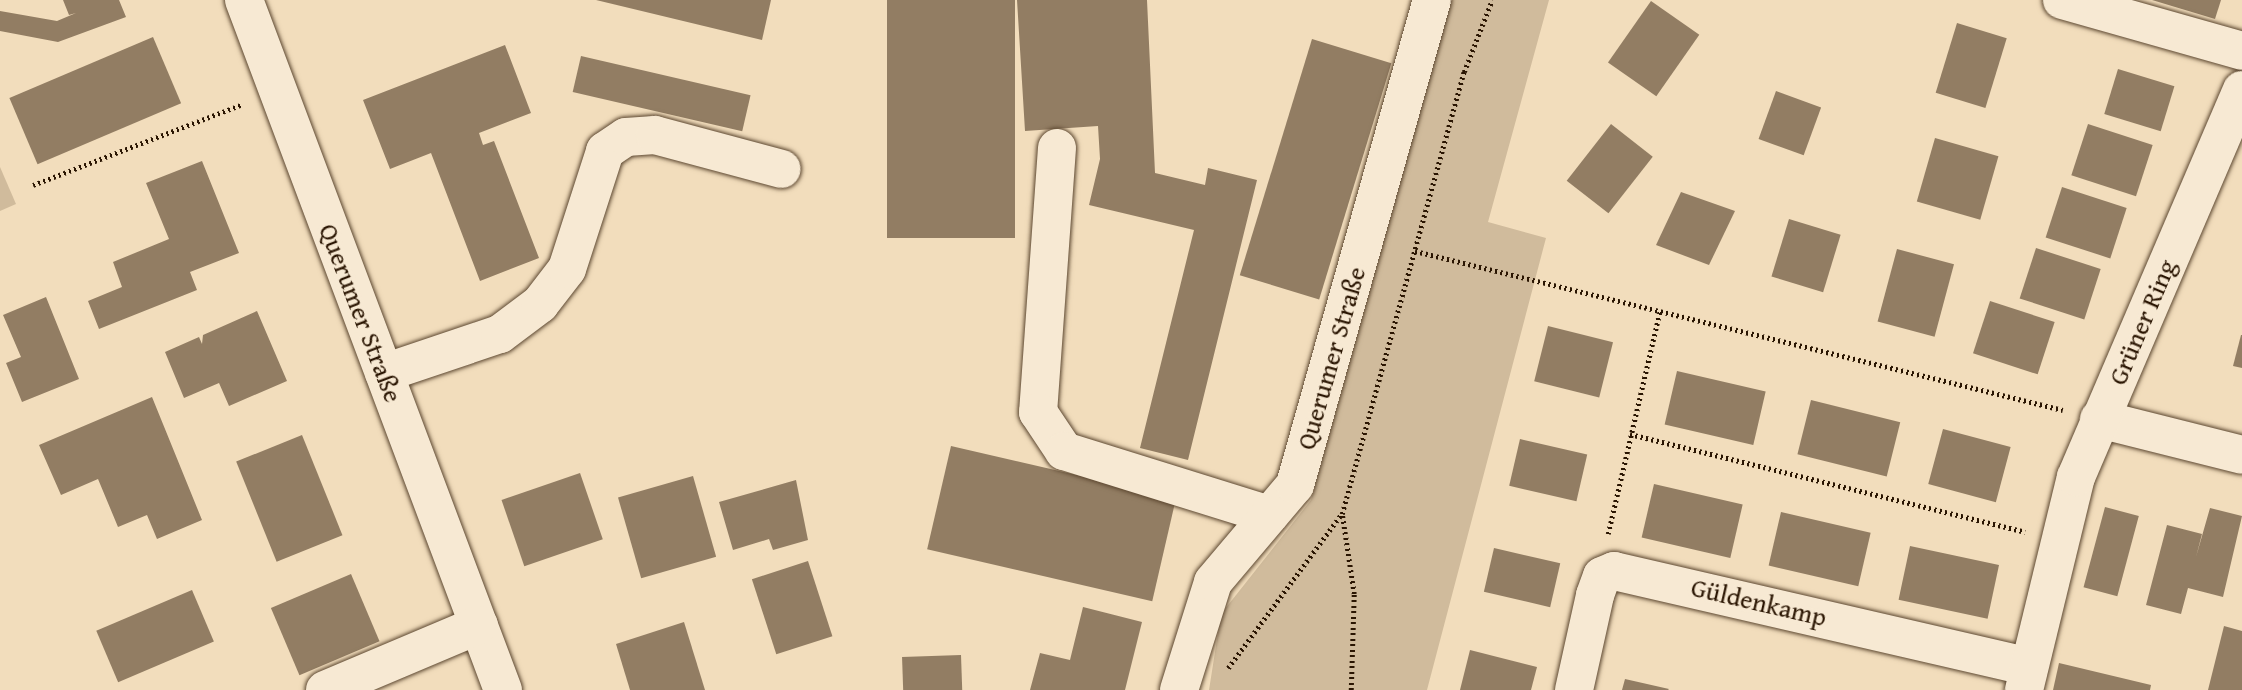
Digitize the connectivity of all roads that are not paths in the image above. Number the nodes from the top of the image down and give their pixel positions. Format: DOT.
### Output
graph roads {
  1 [pos="244,0"];
  2 [pos="1432,0"];
  3 [pos="2062,0"];
  4 [pos="2242,51"];
  5 [pos="2242,90"];
  6 [pos="1057,148"];
  7 [pos="782,169"];
  8 [pos="384,373"];
  9 [pos="2099,419"];
  10 [pos="2242,455"];
  11 [pos="1269,515"];
  12 [pos="479,625"];
  13 [pos="2026,678"];
  14 [pos="325,690"];
  15 [pos="503,690"];
  16 [pos="1179,690"];
  17 [pos="1574,690"];
  1 -- 8 [label="street, Querumer Straße"];
  2 -- 11 [label="street, Querumer Straße"];
  3 -- 4 [label="street"];
  5 -- 9 [label="street, Grüner Ring"];
  6 -- 11 [label="street"];
  7 -- 8 [label="street"];
  8 -- 12 [label="street, Querumer Straße"];
  9 -- 10 [label="street, Grüner Ring"];
  9 -- 13 [label="street, Güldenkamp"];
  11 -- 16 [label="street, Querumer Straße"];
  12 -- 14 [label="street"];
  12 -- 15 [label="street, Querumer Straße"];
  13 -- 17 [label="street, Güldenkamp"];
}
